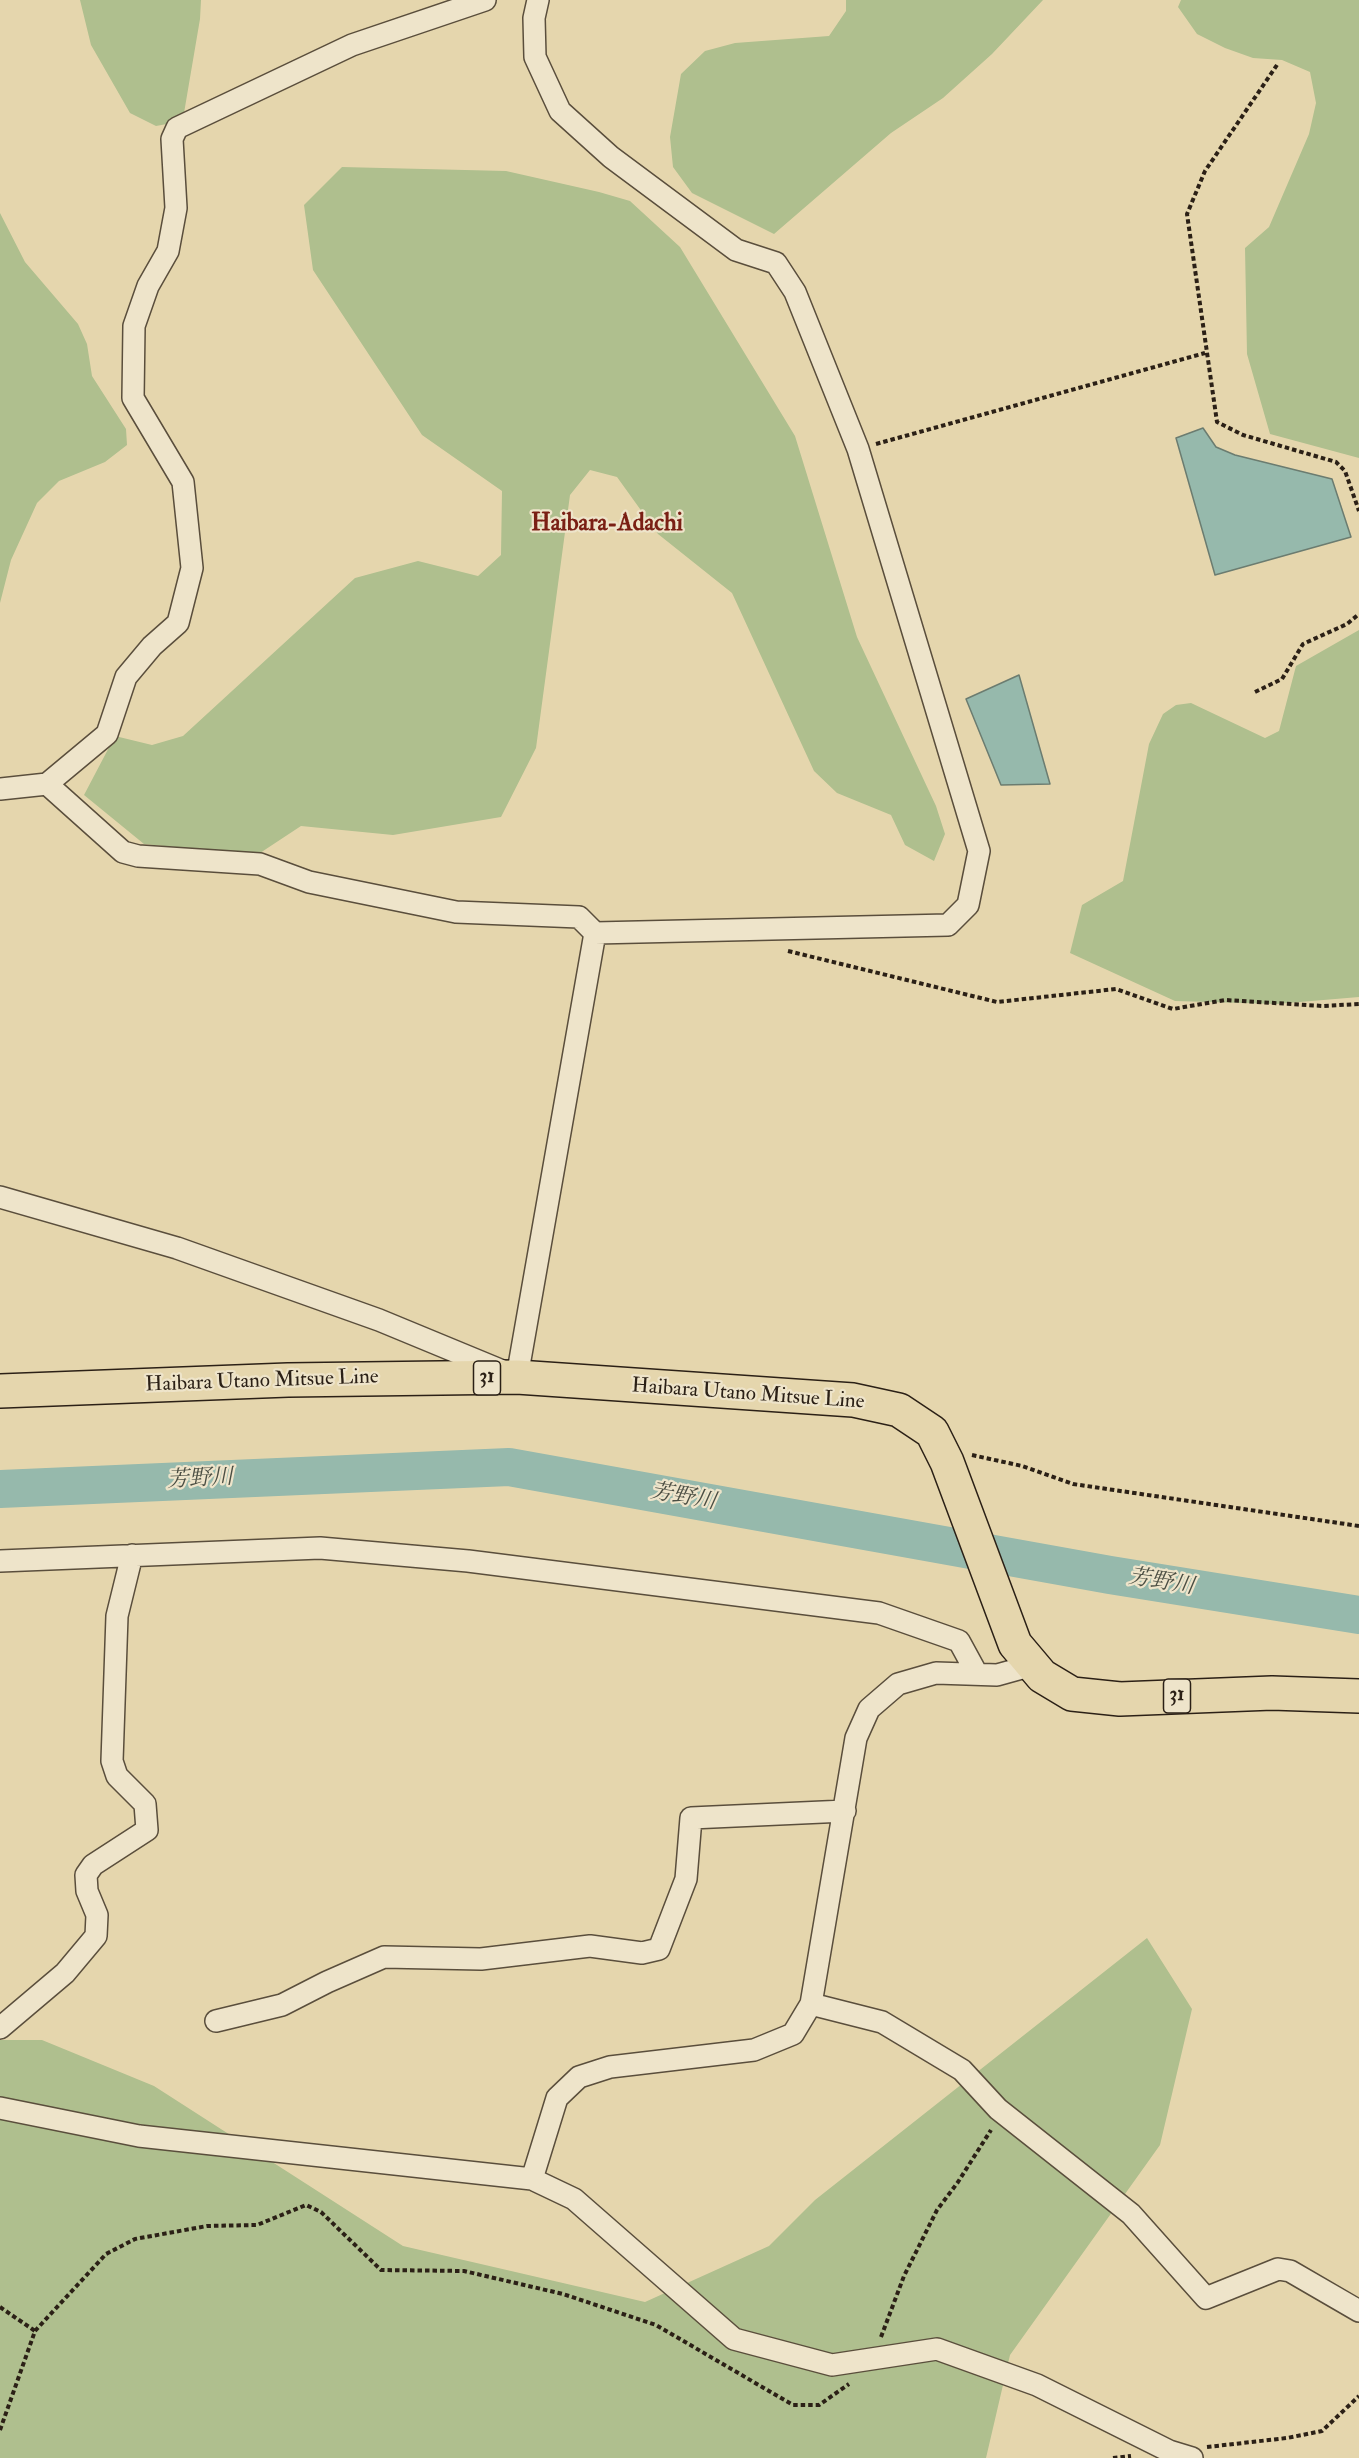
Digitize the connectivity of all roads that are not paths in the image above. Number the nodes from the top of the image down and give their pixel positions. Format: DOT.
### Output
graph roads {
  1 [pos="485,0"];
  2 [pos="538,0"];
  3 [pos="47,784"];
  4 [pos="0,789"];
  5 [pos="596,933"];
  6 [pos="0,1197"];
  7 [pos="517,1377"];
  8 [pos="0,1391"];
  9 [pos="132,1555"];
  10 [pos="0,1561"];
  11 [pos="1024,1654"];
  12 [pos="977,1674"];
  13 [pos="1359,1696"];
  14 [pos="845,1811"];
  15 [pos="811,2004"];
  16 [pos="216,2021"];
  17 [pos="0,2028"];
  18 [pos="0,2108"];
  19 [pos="532,2179"];
  20 [pos="1359,2311"];
  21 [pos="1192,2458"];
  1 -- 3 [label="street"];
  2 -- 5 [label="street"];
  3 -- 4 [label="street"];
  3 -- 5 [label="street"];
  5 -- 7 [label="street"];
  6 -- 7 [label="street"];
  7 -- 8 [label="main road, Haibara Utano Mitsue Line / 31"];
  7 -- 11 [label="main road, Haibara Utano Mitsue Line / 31"];
  9 -- 10 [label="street"];
  9 -- 12 [label="street"];
  9 -- 17 [label="street"];
  11 -- 12 [label="street"];
  11 -- 13 [label="main road, Haibara Utano Mitsue Line / 31"];
  12 -- 14 [label="street"];
  14 -- 15 [label="street"];
  14 -- 16 [label="street"];
  15 -- 19 [label="street"];
  15 -- 20 [label="street"];
  18 -- 19 [label="street"];
  19 -- 21 [label="street"];
}
